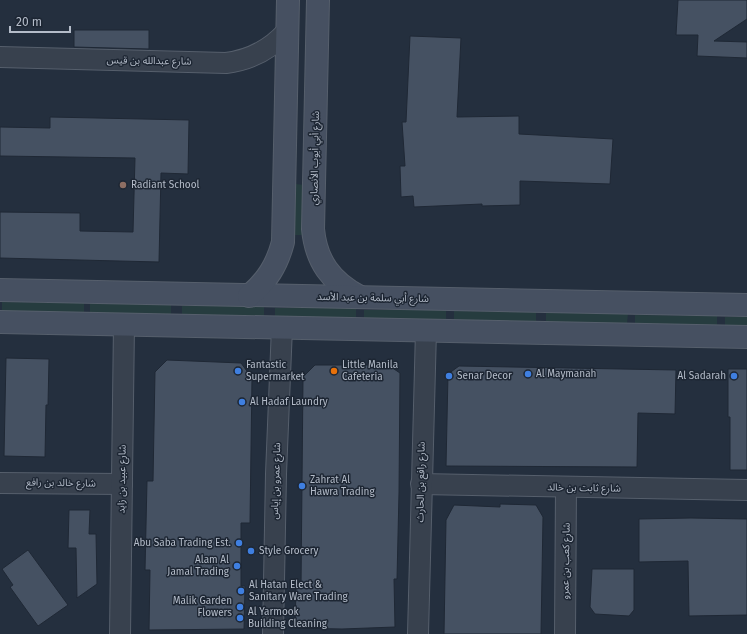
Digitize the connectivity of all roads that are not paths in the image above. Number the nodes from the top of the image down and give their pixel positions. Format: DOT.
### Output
graph roads {
  1 [pos="318,0"];
  2 [pos="288,1"];
  3 [pos="287,31"];
  4 [pos="0,57"];
  5 [pos="316,109"];
  6 [pos="0,290"];
  7 [pos="249,296"];
  8 [pos="360,297"];
  9 [pos="747,305"];
  10 [pos="0,322"];
  11 [pos="124,324"];
  12 [pos="282,327"];
  13 [pos="426,330"];
  14 [pos="747,337"];
  15 [pos="0,483"];
  16 [pos="122,484"];
  17 [pos="421,484"];
  18 [pos="566,488"];
  19 [pos="747,490"];
  20 [pos="120,634"];
  21 [pos="273,634"];
  22 [pos="418,634"];
  23 [pos="565,634"];
  1 -- 5 [label="street, شارع أبي أيوب الأنصاري"];
  2 -- 3 [label="street"];
  2 -- 5 [label="street"];
  3 -- 4 [label="street, شارع عبدالله بن قيس"];
  3 -- 7 [label="street"];
  5 -- 8 [label="street, شارع أبي أيوب الأنصاري"];
  6 -- 7 [label="street, شارع أبي سلمة بن عبد الأسد"];
  7 -- 8 [label="street, شارع أبي سلمة بن عبد الأسد"];
  8 -- 9 [label="street, شارع أبي سلمة بن عبد الأسد"];
  10 -- 11 [label="street"];
  11 -- 12 [label="street"];
  11 -- 16 [label="street, شارع عبيد بن زايد"];
  12 -- 13 [label="street"];
  12 -- 21 [label="street, شارع عمرو بن إياس"];
  13 -- 14 [label="street"];
  13 -- 17 [label="street, شارع رافع بن الحارث"];
  15 -- 16 [label="street, شارع خالد بن رافع"];
  16 -- 20 [label="street, شارع عبيد بن زايد"];
  17 -- 18 [label="street, شارع ثابت بن خالد"];
  17 -- 22 [label="street, شارع رافع بن الحارث"];
  18 -- 19 [label="street, شارع ثابت بن خالد"];
  18 -- 23 [label="street, شارع كعب بن عمرو"];
}
